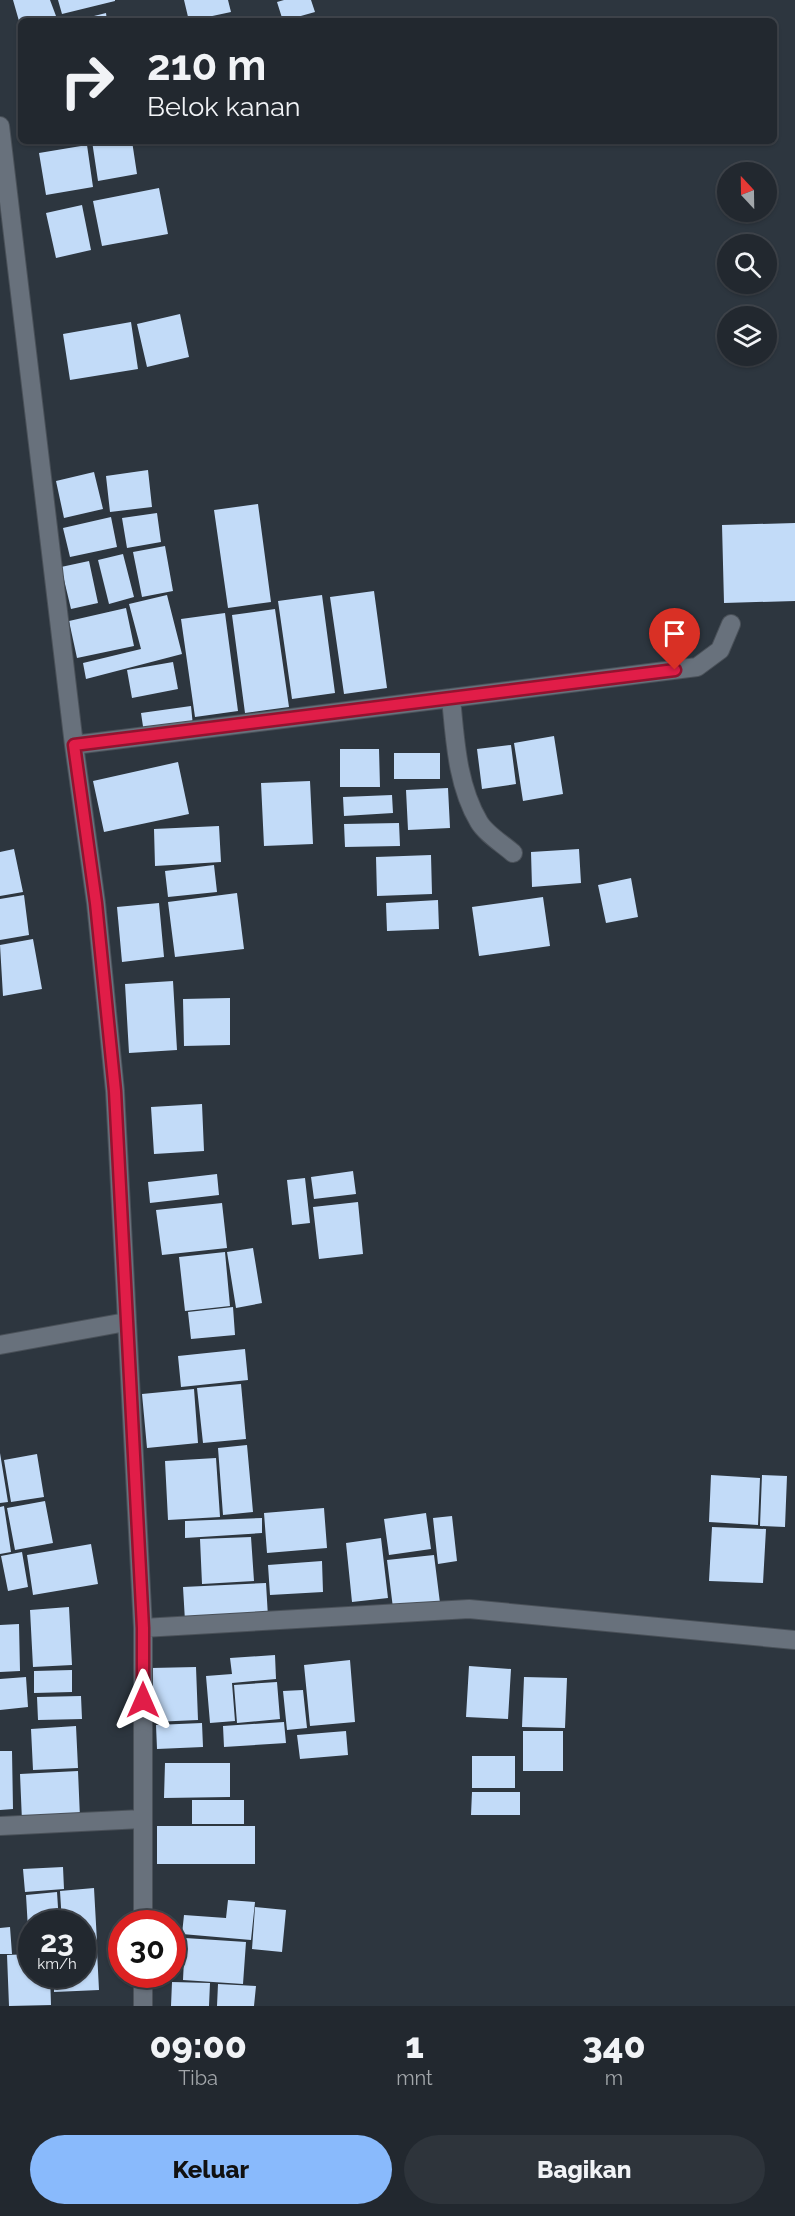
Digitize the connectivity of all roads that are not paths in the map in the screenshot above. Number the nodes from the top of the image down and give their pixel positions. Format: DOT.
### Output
graph roads {
  1 [pos="0,128"];
  2 [pos="731,624"];
  3 [pos="451,698"];
  4 [pos="74,745"];
  5 [pos="513,853"];
  6 [pos="126,1322"];
  7 [pos="0,1345"];
  8 [pos="143,1628"];
  9 [pos="795,1640"];
  10 [pos="142,1819"];
  11 [pos="0,1826"];
  12 [pos="142,1910"];
  13 [pos="143,1988"];
  14 [pos="143,2006"];
  1 -- 4 [label="street"];
  2 -- 3 [label="street"];
  3 -- 4 [label="street"];
  3 -- 5 [label="street"];
  4 -- 6 [label="street"];
  6 -- 7 [label="street"];
  6 -- 8 [label="street"];
  8 -- 9 [label="street"];
  8 -- 10 [label="street"];
  10 -- 11 [label="street"];
  10 -- 12 [label="street"];
  13 -- 14 [label="street"];
}
